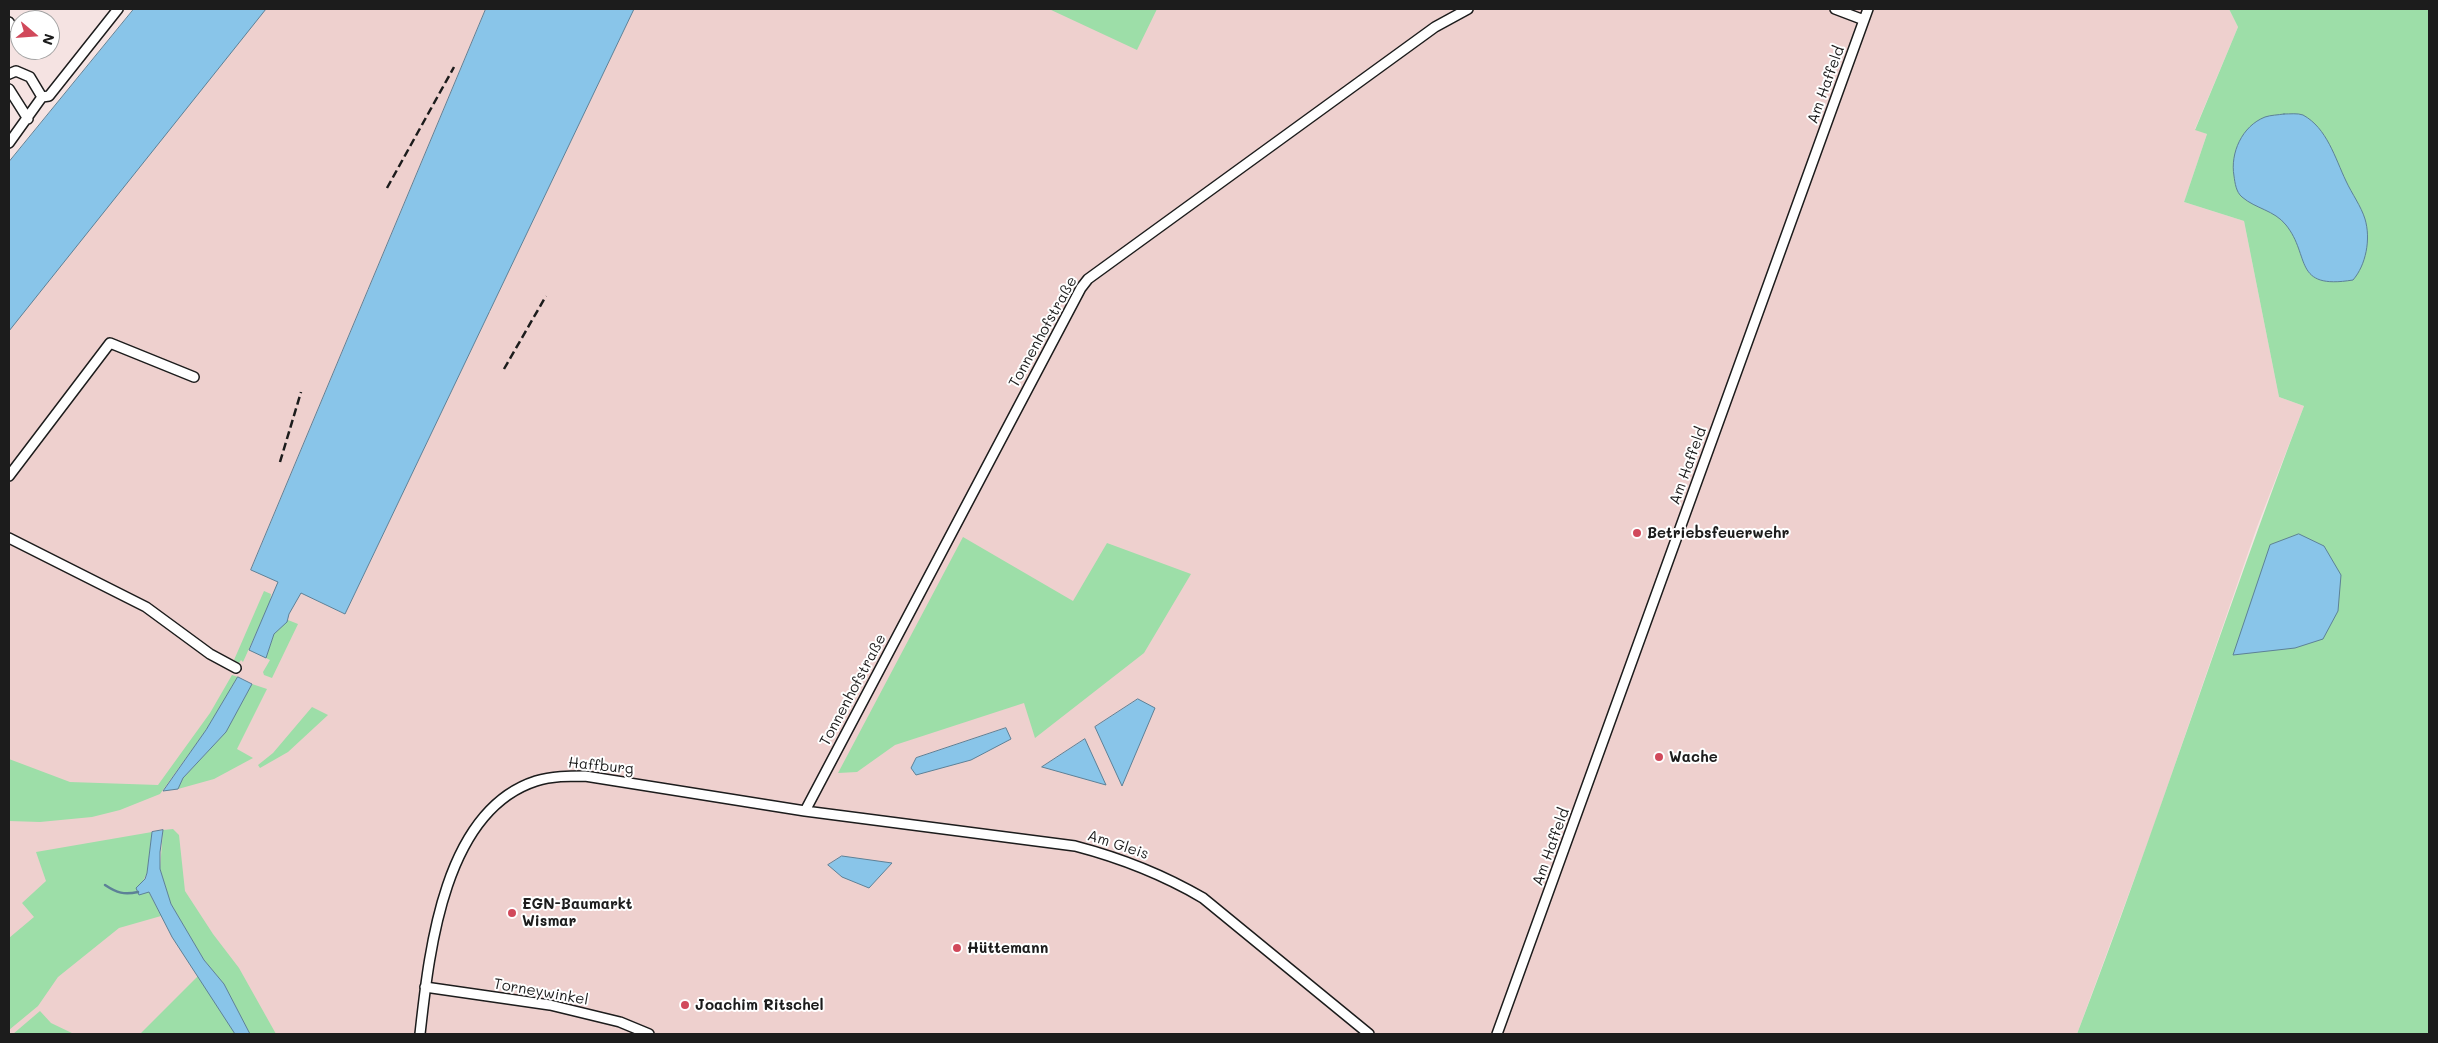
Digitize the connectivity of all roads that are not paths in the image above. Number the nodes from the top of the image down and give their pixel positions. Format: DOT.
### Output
graph roads {
  1 [pos="118,9"];
  2 [pos="1468,9"];
  3 [pos="1834,9"];
  4 [pos="1868,9"];
  5 [pos="1864,20"];
  6 [pos="9,74"];
  7 [pos="9,89"];
  8 [pos="42,97"];
  9 [pos="28,119"];
  10 [pos="9,143"];
  11 [pos="194,377"];
  12 [pos="9,476"];
  13 [pos="9,538"];
  14 [pos="236,668"];
  15 [pos="805,811"];
  16 [pos="425,988"];
  17 [pos="420,1034"];
  18 [pos="649,1034"];
  19 [pos="1370,1034"];
  20 [pos="1497,1034"];
  1 -- 8 [label="street"];
  2 -- 15 [label="street, Tonnenhofstraße"];
  3 -- 5 [label="street"];
  4 -- 5 [label="street"];
  5 -- 20 [label="street, Am Haffeld"];
  6 -- 8 [label="street"];
  7 -- 9 [label="street"];
  8 -- 9 [label="street"];
  9 -- 10 [label="street"];
  11 -- 12 [label="street"];
  13 -- 14 [label="street"];
  15 -- 16 [label="street, Haffburg"];
  15 -- 19 [label="street, Am Gleis"];
  16 -- 17 [label="street, Haffburg"];
  16 -- 18 [label="street, Torneywinkel"];
}
